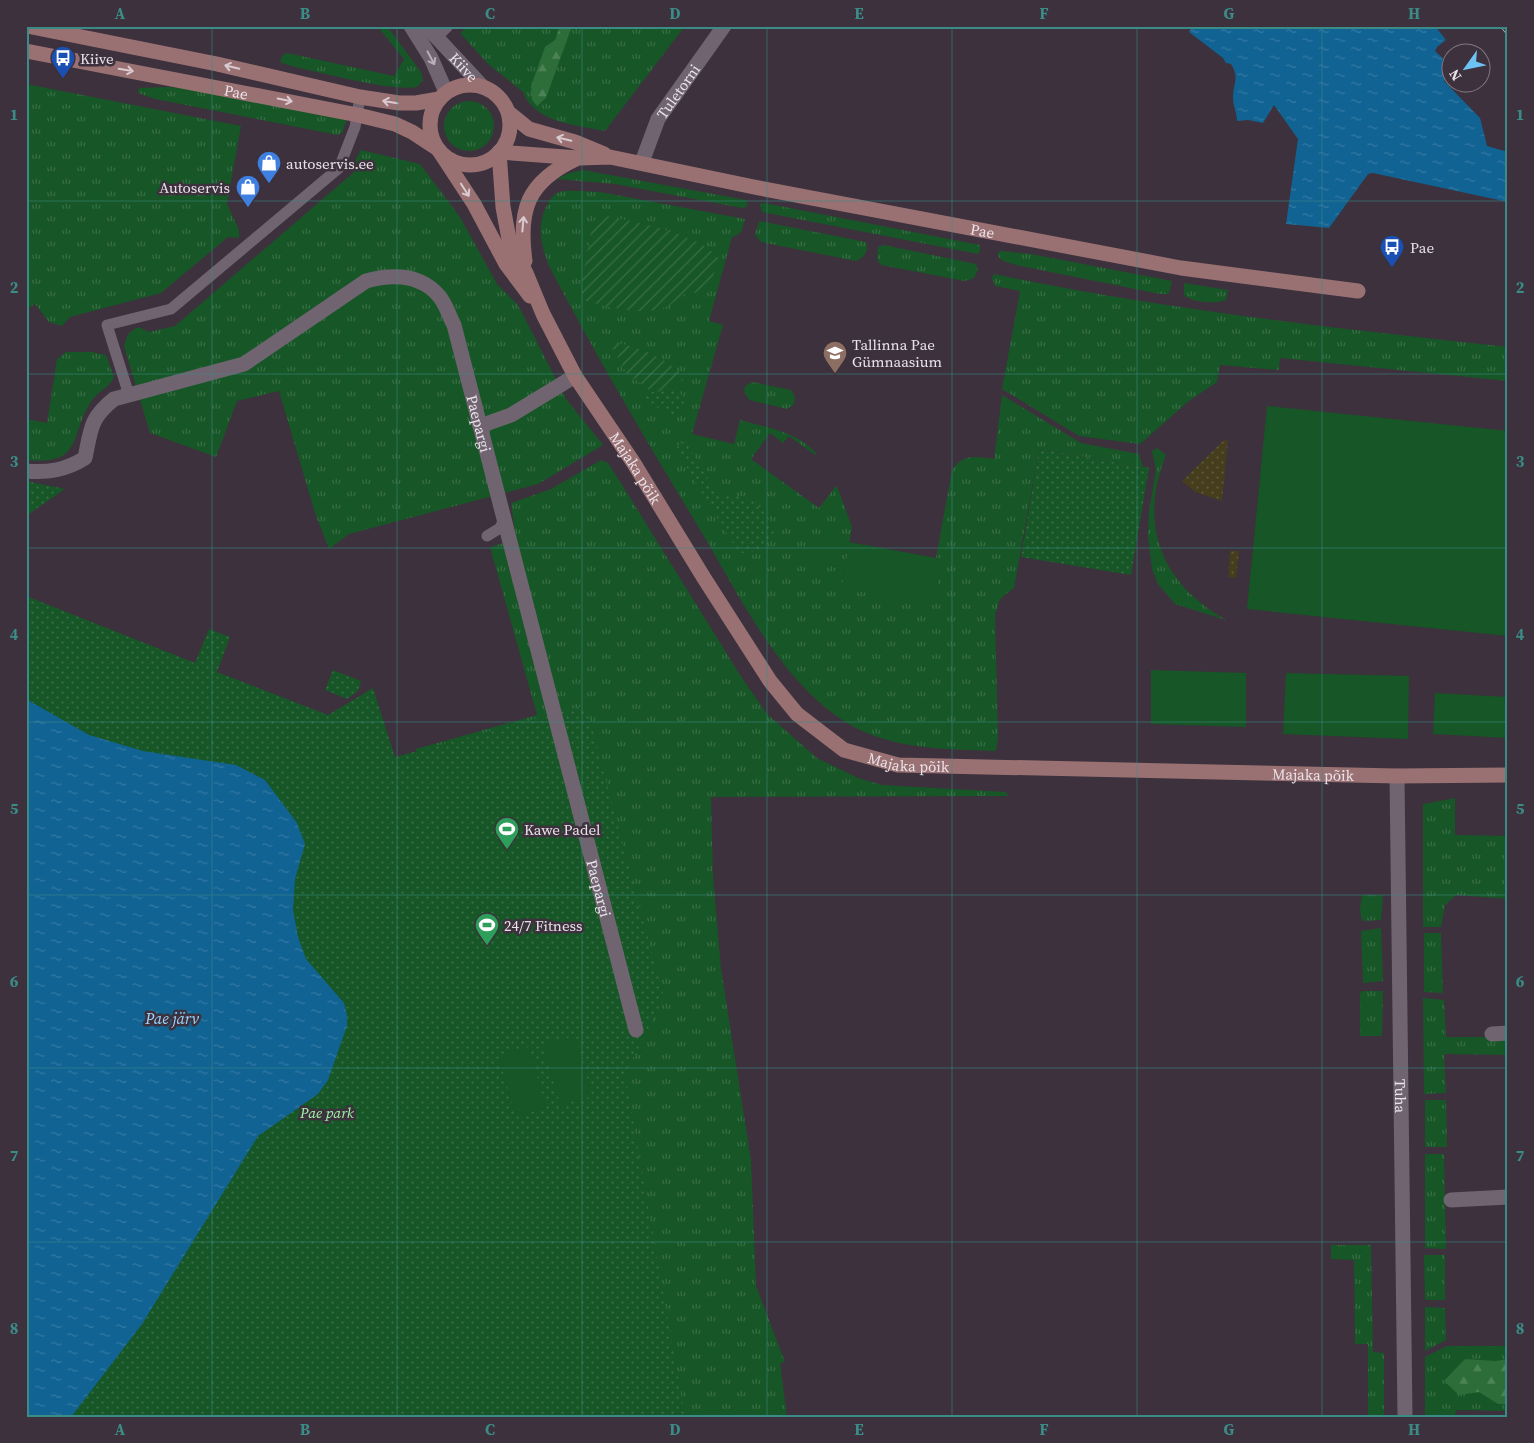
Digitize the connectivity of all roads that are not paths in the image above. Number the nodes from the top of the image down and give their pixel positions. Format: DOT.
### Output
graph roads {
  1 [pos="26,26"];
  2 [pos="411,26"];
  3 [pos="448,26"];
  4 [pos="724,26"];
  5 [pos="431,31"];
  6 [pos="26,51"];
  7 [pos="482,86"];
  8 [pos="442,96"];
  9 [pos="360,97"];
  10 [pos="508,112"];
  11 [pos="358,115"];
  12 [pos="438,149"];
  13 [pos="499,152"];
  14 [pos="610,157"];
  15 [pos="578,158"];
  16 [pos="642,162"];
  17 [pos="526,273"];
  18 [pos="1358,291"];
  19 [pos="543,314"];
  20 [pos="575,376"];
  21 [pos="129,395"];
  22 [pos="480,426"];
  23 [pos="26,471"];
  24 [pos="504,519"];
  25 [pos="487,536"];
  26 [pos="1508,775"];
  27 [pos="1397,776"];
  28 [pos="636,1030"];
  29 [pos="1508,1033"];
  30 [pos="1492,1034"];
  31 [pos="1508,1197"];
  32 [pos="1451,1200"];
  33 [pos="1404,1417"];
  9 -- 1 [label="main road, Pae, one-way"];
  2 -- 8 [label="street, Kiive, one-way"];
  3 -- 5 [label="lane"];
  4 -- 16 [label="street, Tuletorni"];
  5 -- 7 [label="street, Kiive"];
  6 -- 11 [label="main road, Pae, one-way"];
  7 -- 8 [label="main road"];
  7 -- 10 [label="main road"];
  8 -- 9 [label="main road, Pae, one-way"];
  8 -- 12 [label="main road"];
  9 -- 11 [label="lane"];
  10 -- 13 [label="main road"];
  14 -- 10 [label="main road, Pae, one-way"];
  11 -- 12 [label="main road, Pae"];
  11 -- 21 [label="lane"];
  12 -- 13 [label="main road"];
  12 -- 19 [label="main road, Majaka põik, one-way"];
  13 -- 15 [label="main road, Pae"];
  13 -- 17 [label="main road, Majaka põik"];
  14 -- 15 [label="main road, Pae"];
  14 -- 16 [label="main road, Pae"];
  17 -- 15 [label="main road, one-way"];
  16 -- 18 [label="main road, Pae"];
  17 -- 19 [label="main road, Majaka põik"];
  19 -- 20 [label="main road, Majaka põik"];
  20 -- 22 [label="street"];
  20 -- 27 [label="main road, Majaka põik"];
  21 -- 22 [label="street, Paepargi"];
  21 -- 23 [label="street, Paepargi"];
  22 -- 24 [label="street, Paepargi"];
  24 -- 25 [label="lane"];
  24 -- 28 [label="street, Paepargi"];
  26 -- 27 [label="main road, Majaka põik"];
  27 -- 33 [label="street, Tuha"];
  29 -- 30 [label="street"];
  31 -- 32 [label="street"];
}
